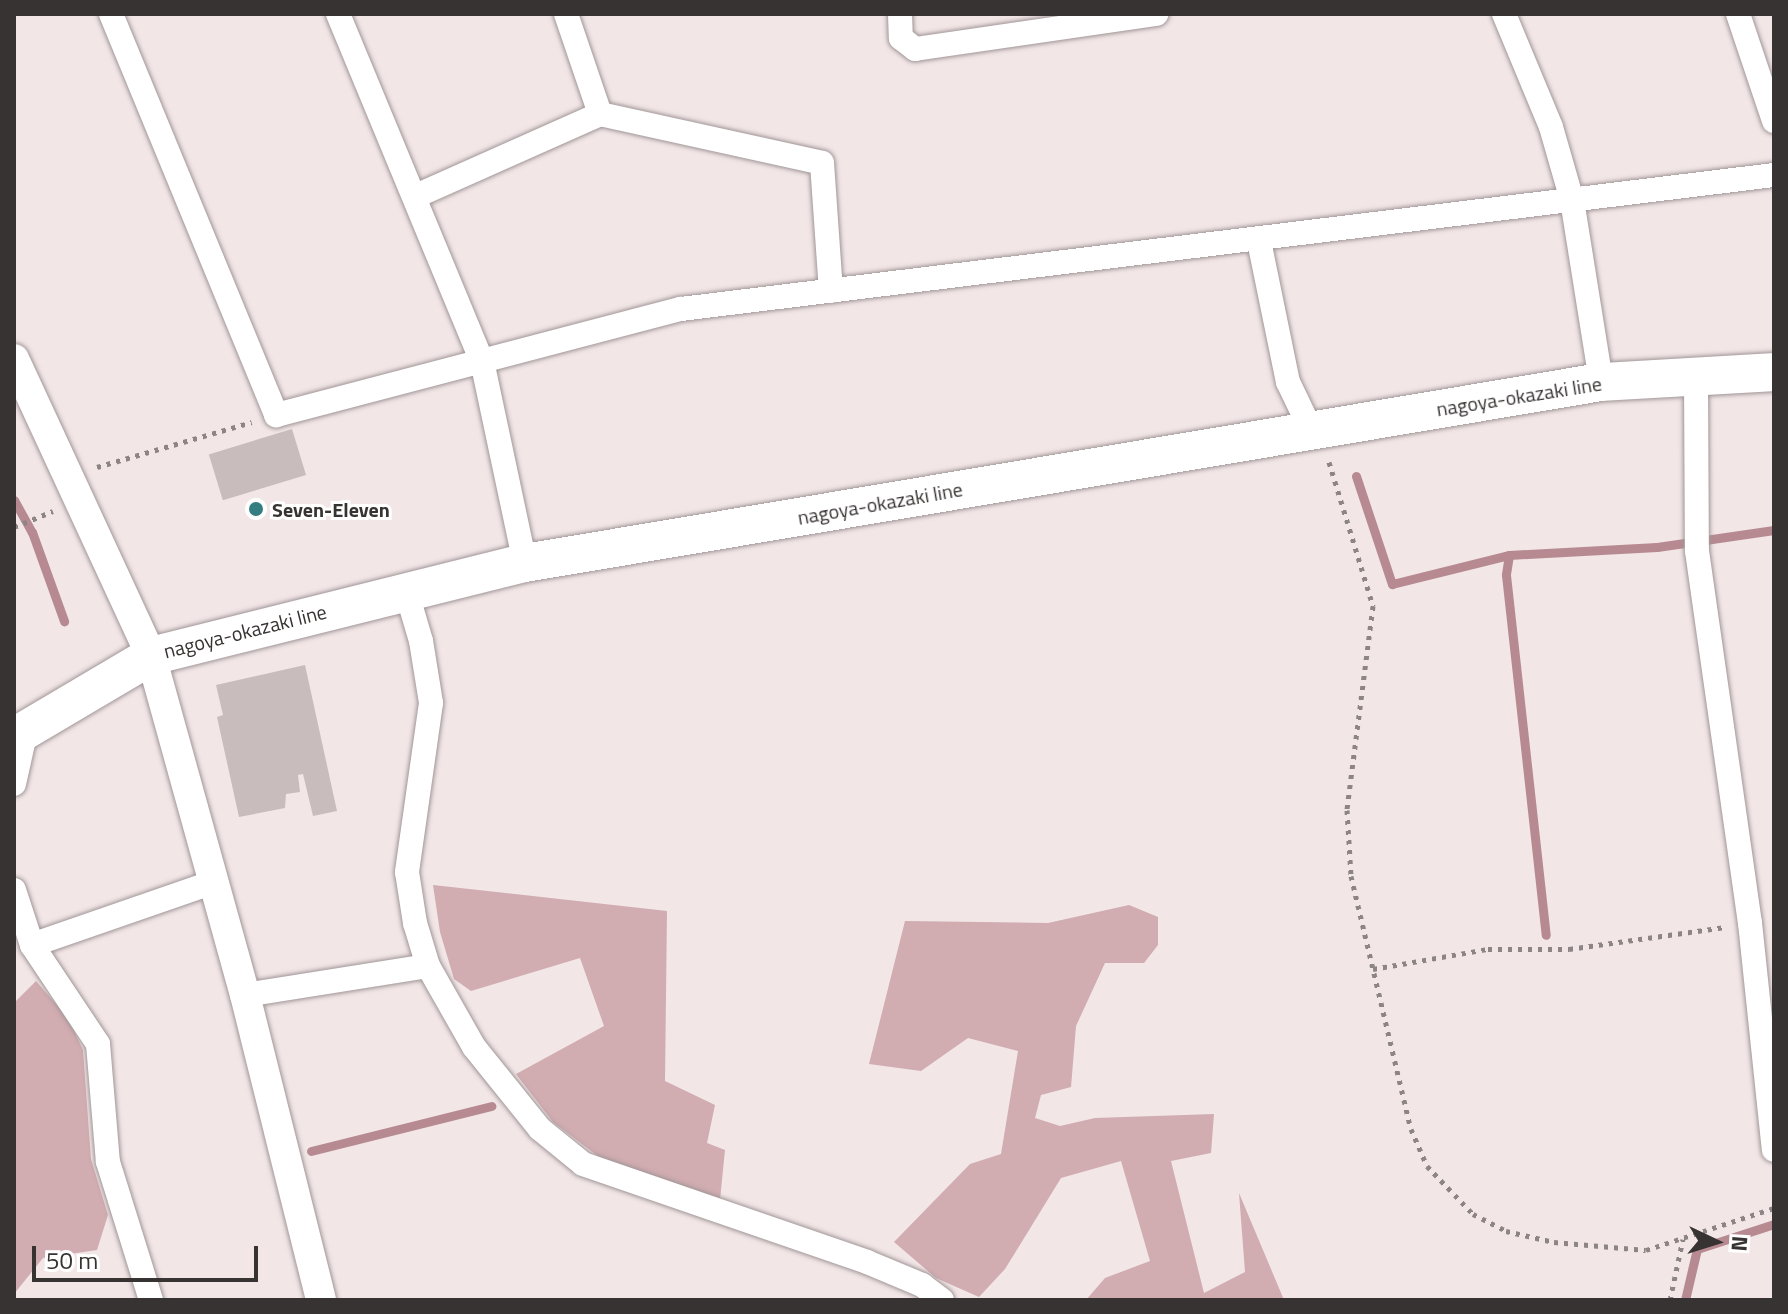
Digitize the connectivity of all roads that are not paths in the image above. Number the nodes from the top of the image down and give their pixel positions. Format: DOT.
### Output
graph roads {
  1 [pos="111,14"];
  2 [pos="338,14"];
  3 [pos="566,14"];
  4 [pos="900,14"];
  5 [pos="1156,14"];
  6 [pos="1504,14"];
  7 [pos="1738,14"];
  8 [pos="600,114"];
  9 [pos="1774,121"];
  10 [pos="1774,175"];
  11 [pos="416,196"];
  12 [pos="1572,200"];
  13 [pos="1259,241"];
  14 [pos="831,291"];
  15 [pos="14,359"];
  16 [pos="482,361"];
  17 [pos="1774,372"];
  18 [pos="1696,380"];
  19 [pos="1601,382"];
  20 [pos="1315,431"];
  21 [pos="525,563"];
  22 [pos="406,590"];
  23 [pos="151,656"];
  24 [pos="20,733"];
  25 [pos="14,784"];
  26 [pos="214,882"];
  27 [pos="14,890"];
  28 [pos="1758,924"];
  29 [pos="32,945"];
  30 [pos="428,966"];
  31 [pos="245,995"];
  32 [pos="1774,1150"];
  33 [pos="151,1300"];
  34 [pos="321,1300"];
  35 [pos="942,1300"];
  1 -- 16 [label="street"];
  2 -- 11 [label="street"];
  3 -- 8 [label="street"];
  4 -- 5 [label="street"];
  6 -- 12 [label="street"];
  7 -- 9 [label="street"];
  8 -- 11 [label="street"];
  8 -- 14 [label="street"];
  10 -- 12 [label="street"];
  11 -- 16 [label="street"];
  12 -- 13 [label="street"];
  12 -- 19 [label="street"];
  13 -- 14 [label="street"];
  13 -- 20 [label="street"];
  14 -- 16 [label="street"];
  15 -- 23 [label="street"];
  16 -- 21 [label="street"];
  17 -- 18 [label="main road, nagoya-okazaki line"];
  18 -- 19 [label="main road, nagoya-okazaki line"];
  18 -- 28 [label="street"];
  19 -- 20 [label="main road, nagoya-okazaki line"];
  20 -- 21 [label="main road, nagoya-okazaki line"];
  21 -- 22 [label="main road, nagoya-okazaki line"];
  22 -- 23 [label="main road, nagoya-okazaki line"];
  22 -- 30 [label="street"];
  23 -- 24 [label="main road, nagoya-okazaki line"];
  23 -- 26 [label="street"];
  24 -- 25 [label="street"];
  26 -- 29 [label="street"];
  26 -- 31 [label="street"];
  27 -- 29 [label="street"];
  28 -- 32 [label="street"];
  29 -- 33 [label="street"];
  30 -- 31 [label="street"];
  30 -- 35 [label="street"];
  31 -- 34 [label="street"];
}
